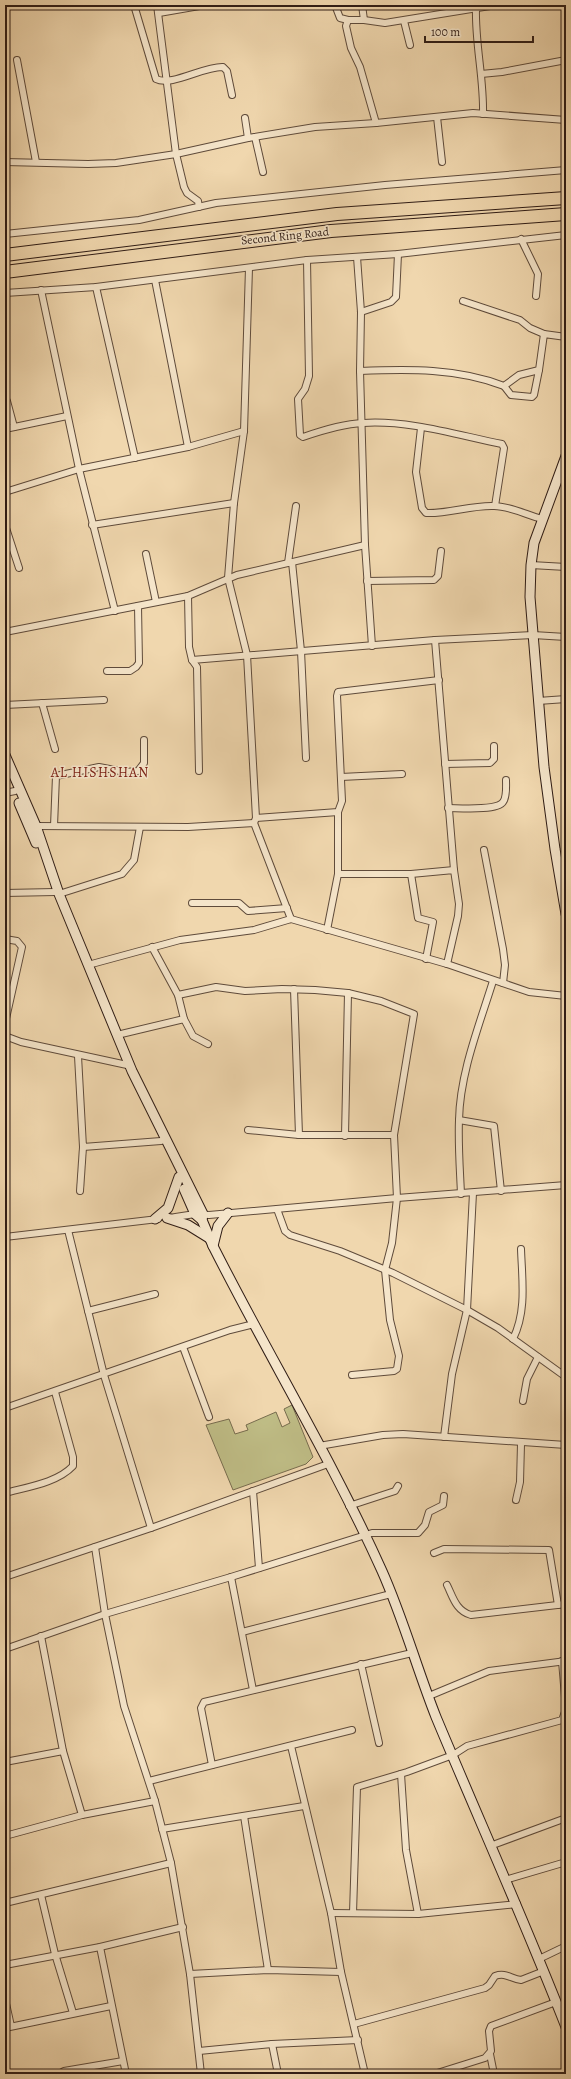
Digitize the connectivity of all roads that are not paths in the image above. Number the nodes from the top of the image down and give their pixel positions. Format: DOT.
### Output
graph roads {
  1 [pos="134,5"];
  2 [pos="157,5"];
  3 [pos="206,5"];
  4 [pos="335,5"];
  5 [pos="362,5"];
  6 [pos="496,5"];
  7 [pos="476,9"];
  8 [pos="158,14"];
  9 [pos="348,20"];
  10 [pos="364,20"];
  11 [pos="404,21"];
  12 [pos="410,45"];
  13 [pos="17,60"];
  14 [pos="566,60"];
  15 [pos="481,74"];
  16 [pos="166,80"];
  17 [pos="232,95"];
  18 [pos="483,114"];
  19 [pos="436,117"];
  20 [pos="245,118"];
  21 [pos="566,120"];
  22 [pos="376,123"];
  23 [pos="256,137"];
  24 [pos="248,138"];
  25 [pos="176,154"];
  26 [pos="5,162"];
  27 [pos="36,162"];
  28 [pos="442,162"];
  29 [pos="566,170"];
  30 [pos="263,172"];
  31 [pos="566,194"];
  32 [pos="566,198"];
  33 [pos="527,201"];
  34 [pos="199,207"];
  35 [pos="566,214"];
  36 [pos="5,234"];
  37 [pos="566,234"];
  38 [pos="521,239"];
  39 [pos="398,254"];
  40 [pos="6,255"];
  41 [pos="357,257"];
  42 [pos="307,260"];
  43 [pos="249,268"];
  44 [pos="5,272"];
  45 [pos="155,280"];
  46 [pos="96,287"];
  47 [pos="41,290"];
  48 [pos="5,293"];
  49 [pos="536,296"];
  50 [pos="463,301"];
  51 [pos="361,312"];
  52 [pos="544,334"];
  53 [pos="566,337"];
  54 [pos="539,370"];
  55 [pos="360,371"];
  56 [pos="504,386"];
  57 [pos="7,401"];
  58 [pos="67,416"];
  59 [pos="361,423"];
  60 [pos="14,427"];
  61 [pos="421,428"];
  62 [pos="5,429"];
  63 [pos="244,431"];
  64 [pos="188,446"];
  65 [pos="566,456"];
  66 [pos="135,458"];
  67 [pos="78,470"];
  68 [pos="5,492"];
  69 [pos="234,502"];
  70 [pos="296,506"];
  71 [pos="495,506"];
  72 [pos="542,519"];
  73 [pos="5,525"];
  74 [pos="92,525"];
  75 [pos="365,545"];
  76 [pos="441,551"];
  77 [pos="146,554"];
  78 [pos="290,562"];
  79 [pos="531,566"];
  80 [pos="566,567"];
  81 [pos="19,568"];
  82 [pos="228,578"];
  83 [pos="367,581"];
  84 [pos="188,596"];
  85 [pos="156,602"];
  86 [pos="138,606"];
  87 [pos="115,611"];
  88 [pos="5,632"];
  89 [pos="533,635"];
  90 [pos="566,637"];
  91 [pos="435,640"];
  92 [pos="372,646"];
  93 [pos="301,650"];
  94 [pos="247,655"];
  95 [pos="192,660"];
  96 [pos="107,671"];
  97 [pos="439,680"];
  98 [pos="566,699"];
  99 [pos="104,700"];
  100 [pos="538,701"];
  101 [pos="42,703"];
  102 [pos="5,705"];
  103 [pos="144,740"];
  104 [pos="494,746"];
  105 [pos="55,749"];
  106 [pos="5,755"];
  107 [pos="306,758"];
  108 [pos="444,764"];
  109 [pos="5,768"];
  110 [pos="199,771"];
  111 [pos="402,774"];
  112 [pos="341,777"];
  113 [pos="506,780"];
  114 [pos="15,791"];
  115 [pos="5,793"];
  116 [pos="448,808"];
  117 [pos="338,812"];
  118 [pos="255,821"];
  119 [pos="36,826"];
  120 [pos="54,826"];
  121 [pos="140,827"];
  122 [pos="484,850"];
  123 [pos="454,870"];
  124 [pos="338,874"];
  125 [pos="411,874"];
  126 [pos="563,874"];
  127 [pos="5,893"];
  128 [pos="57,893"];
  129 [pos="192,903"];
  130 [pos="288,908"];
  131 [pos="566,914"];
  132 [pos="291,919"];
  133 [pos="327,930"];
  134 [pos="5,940"];
  135 [pos="152,948"];
  136 [pos="426,959"];
  137 [pos="447,964"];
  138 [pos="88,965"];
  139 [pos="493,981"];
  140 [pos="503,983"];
  141 [pos="294,989"];
  142 [pos="348,993"];
  143 [pos="178,995"];
  144 [pos="566,996"];
  145 [pos="104,1006"];
  146 [pos="184,1019"];
  147 [pos="5,1023"];
  148 [pos="117,1035"];
  149 [pos="5,1036"];
  150 [pos="208,1044"];
  151 [pos="78,1056"];
  152 [pos="127,1065"];
  153 [pos="459,1120"];
  154 [pos="248,1130"];
  155 [pos="298,1135"];
  156 [pos="394,1135"];
  157 [pos="345,1136"];
  158 [pos="161,1141"];
  159 [pos="83,1146"];
  160 [pos="179,1177"];
  161 [pos="566,1185"];
  162 [pos="80,1191"];
  163 [pos="501,1191"];
  164 [pos="473,1193"];
  165 [pos="461,1194"];
  166 [pos="397,1198"];
  167 [pos="278,1209"];
  168 [pos="228,1213"];
  169 [pos="200,1216"];
  170 [pos="166,1218"];
  171 [pos="155,1219"];
  172 [pos="68,1230"];
  173 [pos="5,1237"];
  174 [pos="211,1242"];
  175 [pos="521,1248"];
  176 [pos="385,1270"];
  177 [pos="156,1294"];
  178 [pos="467,1310"];
  179 [pos="88,1311"];
  180 [pos="254,1324"];
  181 [pos="513,1339"];
  182 [pos="183,1347"];
  183 [pos="538,1358"];
  184 [pos="104,1374"];
  185 [pos="352,1375"];
  186 [pos="566,1377"];
  187 [pos="55,1392"];
  188 [pos="523,1401"];
  189 [pos="5,1408"];
  190 [pos="209,1417"];
  191 [pos="444,1437"];
  192 [pos="521,1444"];
  193 [pos="566,1445"];
  194 [pos="319,1446"];
  195 [pos="328,1464"];
  196 [pos="398,1486"];
  197 [pos="253,1491"];
  198 [pos="5,1493"];
  199 [pos="444,1496"];
  200 [pos="516,1500"];
  201 [pos="349,1506"];
  202 [pos="151,1528"];
  203 [pos="364,1536"];
  204 [pos="95,1546"];
  205 [pos="434,1553"];
  206 [pos="259,1568"];
  207 [pos="231,1577"];
  208 [pos="5,1578"];
  209 [pos="447,1585"];
  210 [pos="391,1594"];
  211 [pos="566,1604"];
  212 [pos="558,1605"];
  213 [pos="105,1614"];
  214 [pos="242,1632"];
  215 [pos="41,1636"];
  216 [pos="5,1649"];
  217 [pos="412,1653"];
  218 [pos="564,1661"];
  219 [pos="361,1664"];
  220 [pos="253,1690"];
  221 [pos="429,1696"];
  222 [pos="352,1730"];
  223 [pos="378,1743"];
  224 [pos="290,1746"];
  225 [pos="63,1751"];
  226 [pos="453,1755"];
  227 [pos="5,1762"];
  228 [pos="212,1765"];
  229 [pos="401,1774"];
  230 [pos="149,1780"];
  231 [pos="156,1801"];
  232 [pos="304,1806"];
  233 [pos="82,1815"];
  234 [pos="244,1816"];
  235 [pos="566,1818"];
  236 [pos="162,1829"];
  237 [pos="5,1836"];
  238 [pos="490,1846"];
  239 [pos="566,1862"];
  240 [pos="171,1863"];
  241 [pos="505,1880"];
  242 [pos="41,1895"];
  243 [pos="5,1903"];
  244 [pos="517,1904"];
  245 [pos="331,1913"];
  246 [pos="353,1913"];
  247 [pos="418,1914"];
  248 [pos="183,1928"];
  249 [pos="566,1946"];
  250 [pos="100,1947"];
  251 [pos="54,1954"];
  252 [pos="539,1959"];
  253 [pos="5,1965"];
  254 [pos="268,1970"];
  255 [pos="544,1971"];
  256 [pos="341,1972"];
  257 [pos="190,1974"];
  258 [pos="5,1999"];
  259 [pos="556,2002"];
  260 [pos="111,2006"];
  261 [pos="73,2014"];
  262 [pos="354,2024"];
  263 [pos="8,2027"];
  264 [pos="566,2027"];
  265 [pos="358,2040"];
  266 [pos="272,2044"];
  267 [pos="199,2051"];
  268 [pos="490,2054"];
  269 [pos="123,2061"];
  270 [pos="62,2073"];
  271 [pos="126,2074"];
  272 [pos="201,2074"];
  273 [pos="278,2074"];
  274 [pos="365,2074"];
  275 [pos="434,2074"];
  276 [pos="494,2074"];
  1 -- 16 [label="street"];
  2 -- 8 [label="street"];
  3 -- 8 [label="street"];
  4 -- 9 [label="street"];
  5 -- 10 [label="street"];
  6 -- 7 [label="street"];
  7 -- 11 [label="street"];
  7 -- 15 [label="street"];
  8 -- 16 [label="street"];
  9 -- 10 [label="street"];
  9 -- 22 [label="street"];
  10 -- 11 [label="street"];
  11 -- 12 [label="street"];
  13 -- 27 [label="street"];
  14 -- 15 [label="street"];
  15 -- 18 [label="street"];
  16 -- 17 [label="street"];
  16 -- 25 [label="street"];
  18 -- 19 [label="street"];
  18 -- 21 [label="street"];
  19 -- 22 [label="street"];
  19 -- 28 [label="street"];
  20 -- 24 [label="street"];
  22 -- 23 [label="street"];
  23 -- 24 [label="street"];
  23 -- 30 [label="street"];
  24 -- 25 [label="street"];
  25 -- 27 [label="street"];
  25 -- 34 [label="street"];
  26 -- 27 [label="street"];
  29 -- 34 [label="street"];
  31 -- 33 [label="highway"];
  32 -- 33 [label="highway, Second Ring Road"];
  33 -- 40 [label="highway, Second Ring Road"];
  34 -- 36 [label="street"];
  35 -- 44 [label="highway, Second Ring Road"];
  37 -- 38 [label="street"];
  38 -- 39 [label="street"];
  38 -- 49 [label="street"];
  39 -- 41 [label="street"];
  39 -- 51 [label="street"];
  41 -- 42 [label="street"];
  41 -- 51 [label="street"];
  42 -- 43 [label="street"];
  42 -- 59 [label="street"];
  43 -- 45 [label="street"];
  43 -- 63 [label="street"];
  45 -- 46 [label="street"];
  45 -- 64 [label="street"];
  46 -- 47 [label="street"];
  46 -- 66 [label="street"];
  47 -- 48 [label="street"];
  47 -- 58 [label="street"];
  50 -- 52 [label="street"];
  51 -- 55 [label="street"];
  52 -- 53 [label="street"];
  52 -- 54 [label="street"];
  54 -- 56 [label="street"];
  54 -- 56 [label="street"];
  55 -- 56 [label="street"];
  55 -- 59 [label="street"];
  57 -- 60 [label="street"];
  58 -- 60 [label="street"];
  58 -- 67 [label="street"];
  59 -- 61 [label="street"];
  59 -- 75 [label="street"];
  60 -- 62 [label="street"];
  61 -- 71 [label="street"];
  61 -- 71 [label="street"];
  63 -- 64 [label="street"];
  63 -- 69 [label="street"];
  64 -- 66 [label="street"];
  65 -- 72 [label="main road"];
  66 -- 67 [label="street"];
  67 -- 68 [label="street"];
  67 -- 74 [label="street"];
  69 -- 74 [label="street"];
  69 -- 82 [label="street"];
  70 -- 78 [label="street"];
  71 -- 72 [label="street"];
  72 -- 79 [label="main road"];
  73 -- 81 [label="street"];
  74 -- 87 [label="street"];
  75 -- 78 [label="street"];
  75 -- 83 [label="street"];
  76 -- 83 [label="street"];
  77 -- 85 [label="street"];
  78 -- 82 [label="street"];
  78 -- 93 [label="street"];
  79 -- 80 [label="street"];
  79 -- 89 [label="main road"];
  82 -- 84 [label="street"];
  82 -- 94 [label="street"];
  83 -- 92 [label="street"];
  84 -- 85 [label="street"];
  84 -- 95 [label="street"];
  85 -- 86 [label="street"];
  86 -- 87 [label="street"];
  86 -- 96 [label="street"];
  87 -- 88 [label="street"];
  89 -- 90 [label="street"];
  89 -- 91 [label="street"];
  89 -- 100 [label="main road"];
  91 -- 92 [label="street"];
  91 -- 97 [label="street"];
  92 -- 93 [label="street"];
  93 -- 94 [label="street"];
  93 -- 107 [label="street"];
  94 -- 95 [label="street"];
  94 -- 118 [label="street"];
  95 -- 110 [label="street"];
  97 -- 108 [label="street"];
  97 -- 112 [label="street"];
  98 -- 100 [label="street"];
  99 -- 101 [label="street"];
  100 -- 126 [label="main road"];
  101 -- 102 [label="street"];
  101 -- 105 [label="street"];
  103 -- 120 [label="street"];
  104 -- 108 [label="street"];
  106 -- 119 [label="main road"];
  108 -- 116 [label="street"];
  109 -- 114 [label="main road"];
  111 -- 112 [label="street"];
  112 -- 117 [label="street"];
  113 -- 116 [label="street"];
  114 -- 115 [label="street"];
  114 -- 128 [label="main road"];
  116 -- 123 [label="street"];
  117 -- 118 [label="street"];
  117 -- 124 [label="street"];
  118 -- 121 [label="street"];
  118 -- 130 [label="street"];
  119 -- 120 [label="street"];
  119 -- 128 [label="main road"];
  120 -- 121 [label="street"];
  121 -- 128 [label="street"];
  122 -- 140 [label="street"];
  123 -- 125 [label="street"];
  123 -- 137 [label="street"];
  124 -- 125 [label="street"];
  124 -- 133 [label="street"];
  125 -- 136 [label="street"];
  126 -- 131 [label="main road"];
  127 -- 128 [label="street"];
  128 -- 138 [label="main road"];
  128 -- 145 [label="main road"];
  129 -- 130 [label="street"];
  130 -- 132 [label="street"];
  132 -- 133 [label="street"];
  132 -- 135 [label="street"];
  133 -- 136 [label="street"];
  134 -- 147 [label="street"];
  135 -- 138 [label="street"];
  135 -- 143 [label="street"];
  136 -- 137 [label="street"];
  137 -- 139 [label="street"];
  138 -- 145 [label="main road"];
  139 -- 140 [label="street"];
  139 -- 153 [label="street"];
  140 -- 144 [label="street"];
  141 -- 142 [label="street"];
  141 -- 143 [label="street"];
  141 -- 155 [label="street"];
  142 -- 156 [label="street"];
  142 -- 157 [label="street"];
  143 -- 146 [label="street"];
  145 -- 148 [label="main road"];
  145 -- 152 [label="main road"];
  146 -- 148 [label="street"];
  146 -- 150 [label="street"];
  148 -- 169 [label="main road"];
  149 -- 151 [label="street"];
  151 -- 152 [label="street"];
  151 -- 159 [label="street"];
  152 -- 158 [label="main road"];
  153 -- 163 [label="street"];
  153 -- 165 [label="street"];
  154 -- 155 [label="street"];
  155 -- 157 [label="street"];
  156 -- 157 [label="street"];
  156 -- 166 [label="street"];
  158 -- 159 [label="street"];
  158 -- 160 [label="main road"];
  159 -- 162 [label="street"];
  160 -- 169 [label="main road"];
  160 -- 171 [label="main road"];
  161 -- 163 [label="street"];
  163 -- 164 [label="street"];
  164 -- 165 [label="street"];
  164 -- 178 [label="street"];
  165 -- 166 [label="street"];
  166 -- 167 [label="street"];
  166 -- 176 [label="street"];
  167 -- 168 [label="street"];
  167 -- 176 [label="street"];
  168 -- 169 [label="street"];
  168 -- 174 [label="main road"];
  169 -- 170 [label="street"];
  169 -- 174 [label="main road"];
  170 -- 171 [label="street"];
  170 -- 174 [label="main road"];
  171 -- 172 [label="street"];
  172 -- 173 [label="street"];
  172 -- 179 [label="street"];
  174 -- 180 [label="main road"];
  175 -- 181 [label="street"];
  176 -- 178 [label="street"];
  176 -- 185 [label="street"];
  177 -- 179 [label="street"];
  178 -- 181 [label="street"];
  178 -- 191 [label="street"];
  179 -- 184 [label="street"];
  180 -- 182 [label="street"];
  180 -- 194 [label="main road"];
  181 -- 183 [label="street"];
  182 -- 184 [label="street"];
  182 -- 190 [label="street"];
  183 -- 186 [label="street"];
  183 -- 188 [label="street"];
  184 -- 187 [label="street"];
  184 -- 202 [label="street"];
  187 -- 189 [label="street"];
  187 -- 198 [label="street"];
  191 -- 192 [label="street"];
  191 -- 194 [label="street"];
  192 -- 193 [label="street"];
  192 -- 200 [label="street"];
  194 -- 195 [label="main road"];
  195 -- 197 [label="street"];
  195 -- 201 [label="main road"];
  196 -- 201 [label="street"];
  197 -- 202 [label="street"];
  197 -- 206 [label="street"];
  199 -- 203 [label="street"];
  201 -- 203 [label="main road"];
  202 -- 204 [label="street"];
  203 -- 206 [label="street"];
  203 -- 210 [label="main road"];
  204 -- 208 [label="street"];
  204 -- 213 [label="street"];
  205 -- 212 [label="street"];
  206 -- 207 [label="street"];
  207 -- 213 [label="street"];
  207 -- 214 [label="street"];
  209 -- 212 [label="street"];
  210 -- 214 [label="street"];
  210 -- 217 [label="main road"];
  211 -- 212 [label="street"];
  213 -- 215 [label="street"];
  213 -- 230 [label="street"];
  214 -- 220 [label="street"];
  215 -- 216 [label="street"];
  215 -- 225 [label="street"];
  217 -- 219 [label="street"];
  217 -- 221 [label="main road"];
  218 -- 221 [label="street"];
  218 -- 226 [label="street"];
  219 -- 220 [label="street"];
  219 -- 223 [label="street"];
  220 -- 228 [label="street"];
  221 -- 226 [label="main road"];
  222 -- 224 [label="street"];
  224 -- 228 [label="street"];
  224 -- 232 [label="street"];
  225 -- 227 [label="street"];
  225 -- 233 [label="street"];
  226 -- 229 [label="street"];
  226 -- 238 [label="main road"];
  228 -- 230 [label="street"];
  229 -- 246 [label="street"];
  229 -- 247 [label="street"];
  230 -- 231 [label="street"];
  231 -- 233 [label="street"];
  231 -- 236 [label="street"];
  232 -- 234 [label="street"];
  232 -- 245 [label="street"];
  233 -- 237 [label="street"];
  234 -- 236 [label="street"];
  234 -- 254 [label="street"];
  235 -- 238 [label="street"];
  236 -- 240 [label="street"];
  238 -- 241 [label="main road"];
  239 -- 241 [label="street"];
  240 -- 242 [label="street"];
  240 -- 248 [label="street"];
  241 -- 244 [label="main road"];
  242 -- 243 [label="street"];
  242 -- 251 [label="street"];
  244 -- 247 [label="street"];
  244 -- 252 [label="main road"];
  245 -- 246 [label="street"];
  245 -- 256 [label="street"];
  246 -- 247 [label="street"];
  248 -- 250 [label="street"];
  248 -- 257 [label="street"];
  249 -- 252 [label="street"];
  250 -- 251 [label="street"];
  250 -- 260 [label="street"];
  251 -- 253 [label="street"];
  251 -- 261 [label="street"];
  252 -- 255 [label="main road"];
  254 -- 256 [label="street"];
  254 -- 257 [label="street"];
  255 -- 259 [label="main road"];
  255 -- 262 [label="street"];
  256 -- 262 [label="street"];
  257 -- 267 [label="street"];
  258 -- 263 [label="street"];
  259 -- 264 [label="main road"];
  259 -- 268 [label="street"];
  260 -- 261 [label="street"];
  260 -- 269 [label="street"];
  261 -- 263 [label="street"];
  262 -- 265 [label="street"];
  265 -- 266 [label="street"];
  265 -- 274 [label="street"];
  266 -- 267 [label="street"];
  266 -- 273 [label="street"];
  267 -- 272 [label="street"];
  268 -- 275 [label="street"];
  268 -- 276 [label="street"];
  269 -- 270 [label="street"];
  269 -- 271 [label="street"];
}
